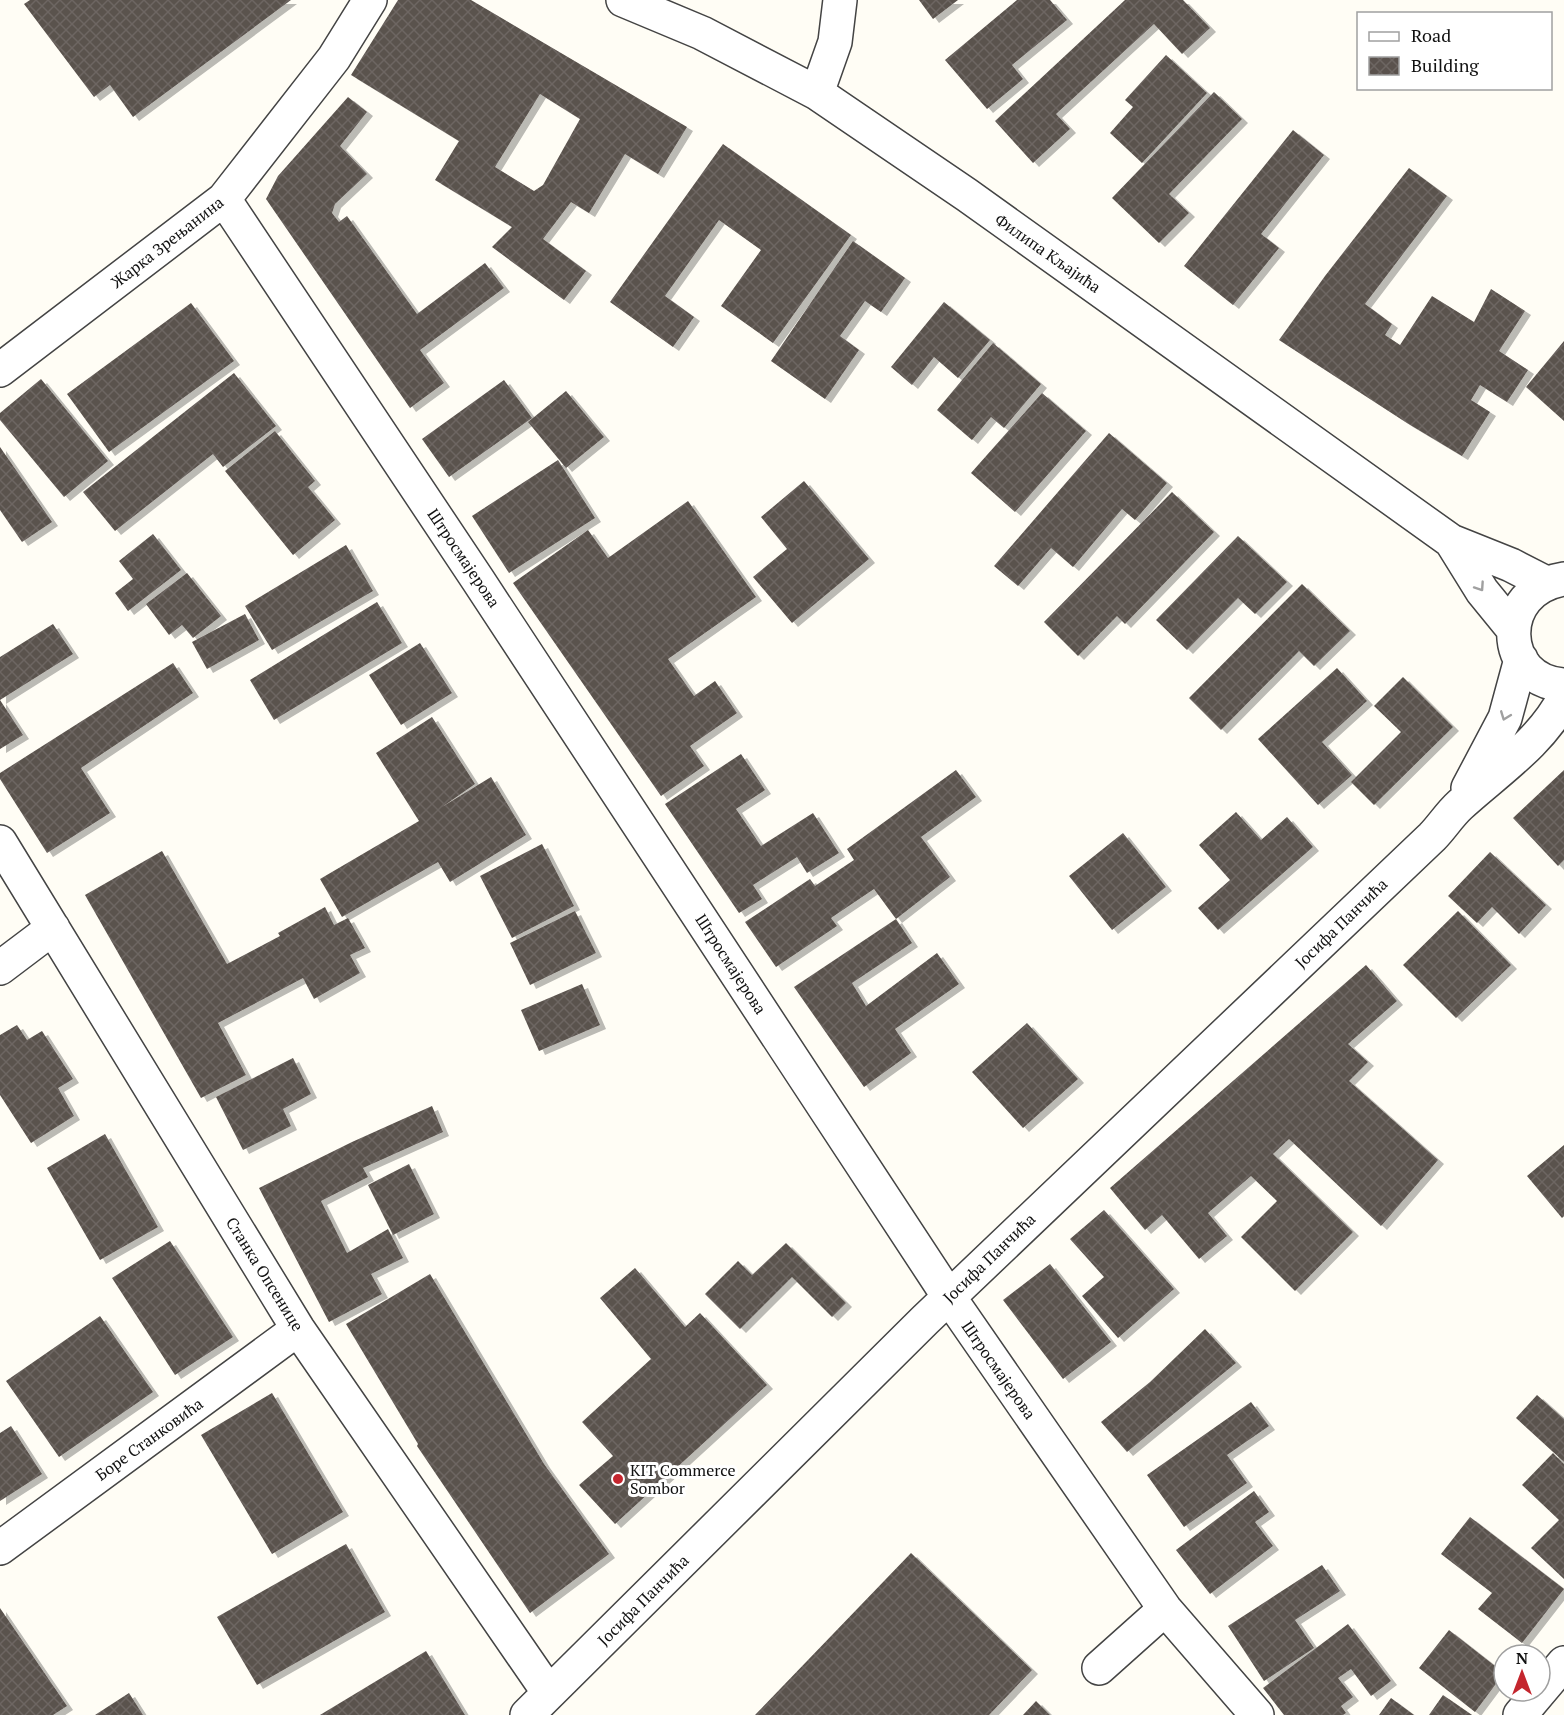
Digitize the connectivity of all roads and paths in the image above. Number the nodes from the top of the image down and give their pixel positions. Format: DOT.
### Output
graph roads {
  1 [pos="370,0"];
  2 [pos="622,0"];
  3 [pos="840,0"];
  4 [pos="817,93"];
  5 [pos="224,199"];
  6 [pos="0,370"];
  7 [pos="1451,541"];
  8 [pos="1559,579"];
  9 [pos="1517,644"];
  10 [pos="1564,685"];
  11 [pos="1564,698"];
  12 [pos="1457,808"];
  13 [pos="0,842"];
  14 [pos="53,928"];
  15 [pos="0,968"];
  16 [pos="949,1297"];
  17 [pos="298,1329"];
  18 [pos="0,1548"];
  19 [pos="1165,1609"];
  20 [pos="1564,1663"];
  21 [pos="1099,1668"];
  22 [pos="538,1704"];
  23 [pos="1257,1715"];
  24 [pos="1520,1715"];
  1 -- 5 [label="street, Жарка Зрењанина"];
  2 -- 4 [label="street, Филипа Кљајића"];
  3 -- 4 [label="street"];
  4 -- 7 [label="street, Филипа Кљајића"];
  5 -- 6 [label="street, Жарка Зрењанина"];
  5 -- 16 [label="street, Штросмајерова"];
  7 -- 8 [label="street, Филипа Кљајића"];
  7 -- 9 [label="street, Филипа Кљајића, one-way"];
  8 -- 9 [label="street, Јосифа Панчића"];
  9 -- 10 [label="street, Филипа Кљајића"];
  9 -- 12 [label="street, Јосифа Панчића, one-way"];
  11 -- 12 [label="street, Јосифа Панчића"];
  12 -- 16 [label="street, Јосифа Панчића"];
  13 -- 14 [label="street, Станка Опсенице"];
  14 -- 15 [label="street"];
  14 -- 17 [label="street, Станка Опсенице"];
  16 -- 19 [label="street, Штросмајерова"];
  16 -- 22 [label="street, Јосифа Панчића"];
  17 -- 18 [label="street, Боре Станковића"];
  17 -- 22 [label="street, Станка Опсенице"];
  19 -- 21 [label="street"];
  19 -- 23 [label="street, Штросмајерова"];
  20 -- 24 [label="street"];
}
